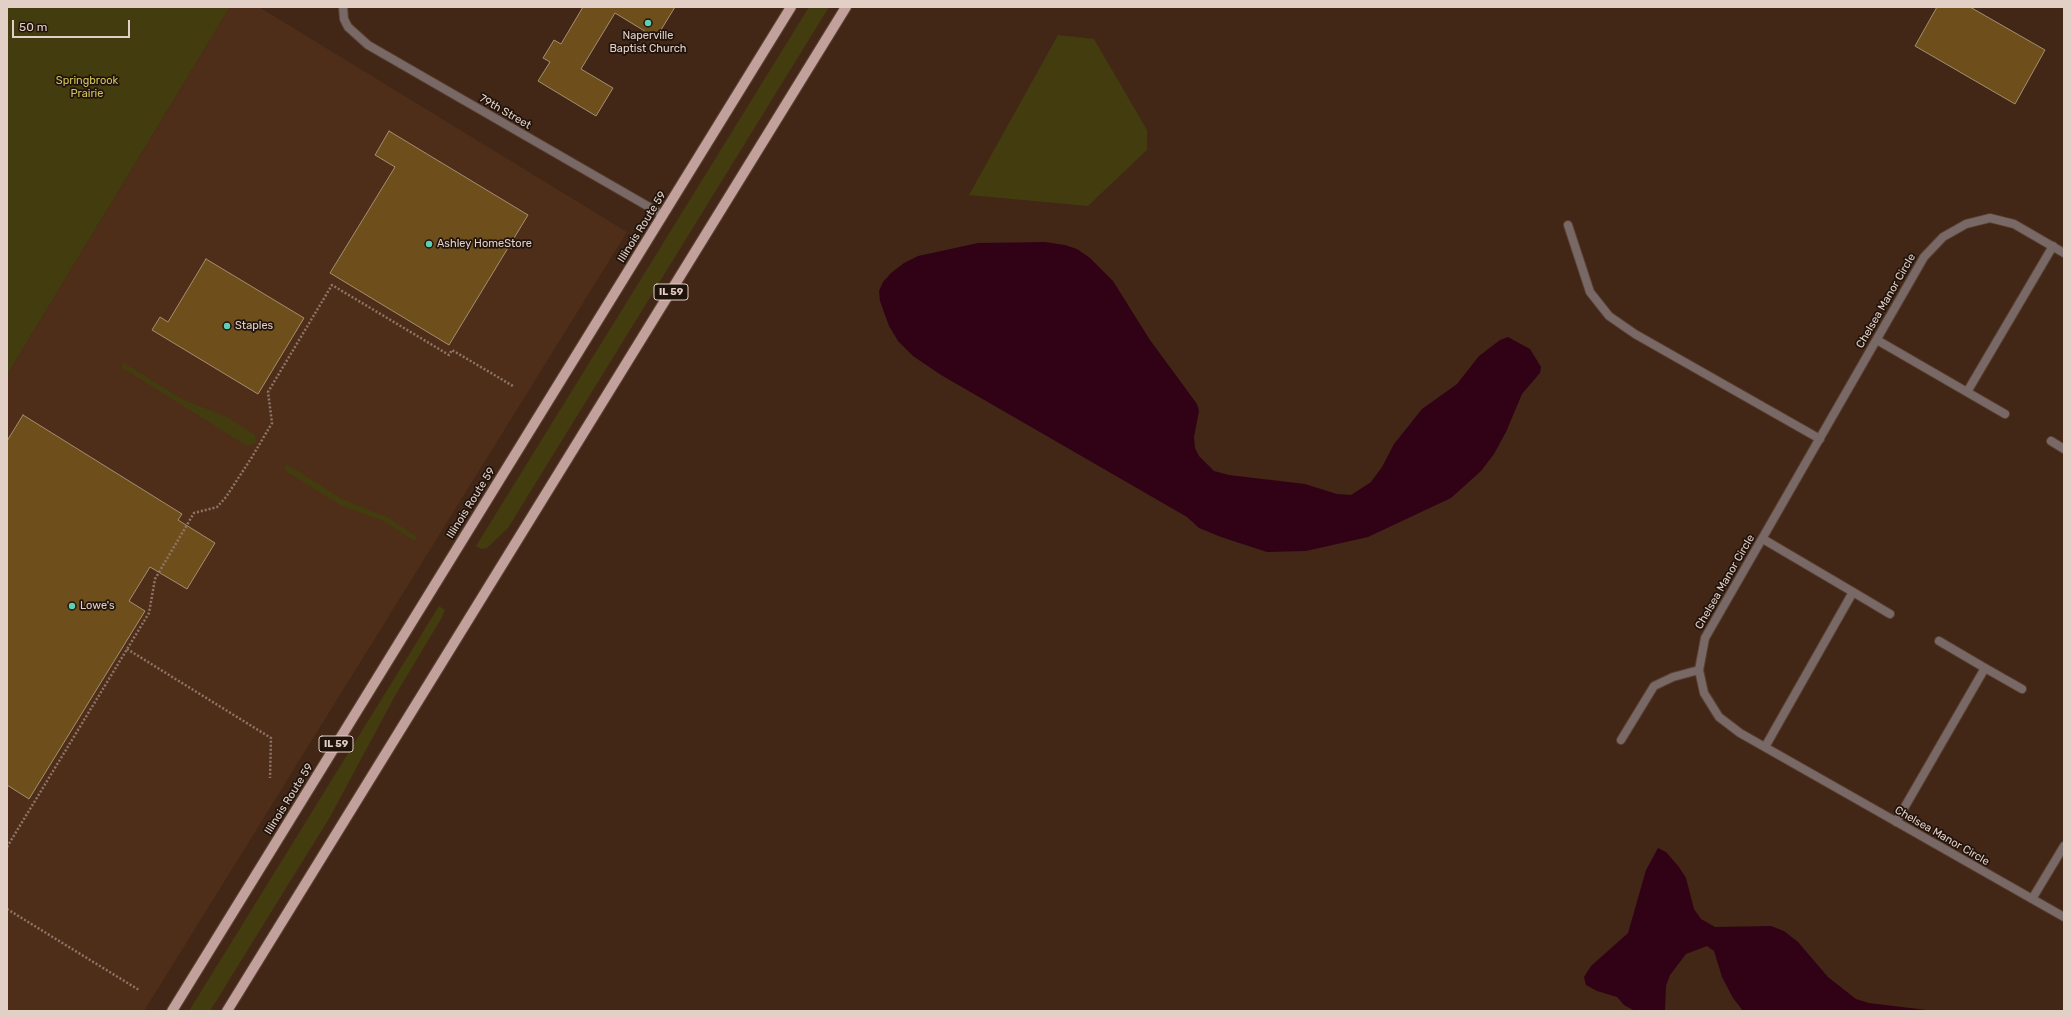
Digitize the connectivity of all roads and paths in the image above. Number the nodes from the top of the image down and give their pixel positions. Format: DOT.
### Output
graph roads {
  1 [pos="343,7"];
  2 [pos="791,7"];
  3 [pos="846,7"];
  4 [pos="663,215"];
  5 [pos="1568,226"];
  6 [pos="2053,246"];
  7 [pos="2064,253"];
  8 [pos="1877,340"];
  9 [pos="513,386"];
  10 [pos="1967,392"];
  11 [pos="2005,414"];
  12 [pos="1820,439"];
  13 [pos="2051,442"];
  14 [pos="2064,449"];
  15 [pos="1762,540"];
  16 [pos="1854,592"];
  17 [pos="1890,614"];
  18 [pos="1939,641"];
  19 [pos="127,649"];
  20 [pos="1985,668"];
  21 [pos="1699,670"];
  22 [pos="2022,690"];
  23 [pos="1621,740"];
  24 [pos="1764,747"];
  25 [pos="270,778"];
  26 [pos="1896,822"];
  27 [pos="7,846"];
  28 [pos="2064,846"];
  29 [pos="2032,899"];
  30 [pos="7,909"];
  31 [pos="2064,917"];
  32 [pos="139,990"];
  33 [pos="172,1011"];
  34 [pos="227,1011"];
  1 -- 4 [label="street, 79th Street"];
  2 -- 4 [label="main road, Illinois Route 59 / IL 59"];
  3 -- 34 [label="main road, IL 59"];
  4 -- 33 [label="main road, Illinois Route 59 / IL 59"];
  5 -- 12 [label="street"];
  6 -- 7 [label="street, Chelsea Manor Circle"];
  6 -- 8 [label="street, Chelsea Manor Circle"];
  6 -- 10 [label="street"];
  8 -- 10 [label="street"];
  8 -- 12 [label="street, Chelsea Manor Circle"];
  9 -- 19 [label="path"];
  10 -- 11 [label="street"];
  12 -- 15 [label="street, Chelsea Manor Circle"];
  13 -- 14 [label="street"];
  15 -- 16 [label="street"];
  15 -- 21 [label="street, Chelsea Manor Circle"];
  16 -- 17 [label="street"];
  16 -- 24 [label="street"];
  18 -- 20 [label="street"];
  19 -- 25 [label="path"];
  19 -- 27 [label="path"];
  20 -- 22 [label="street"];
  20 -- 26 [label="street"];
  21 -- 23 [label="street"];
  21 -- 24 [label="street, Chelsea Manor Circle"];
  24 -- 26 [label="street, Chelsea Manor Circle"];
  26 -- 29 [label="street, Chelsea Manor Circle"];
  28 -- 29 [label="street"];
  29 -- 31 [label="street, Chelsea Manor Circle"];
  30 -- 32 [label="path"];
}
